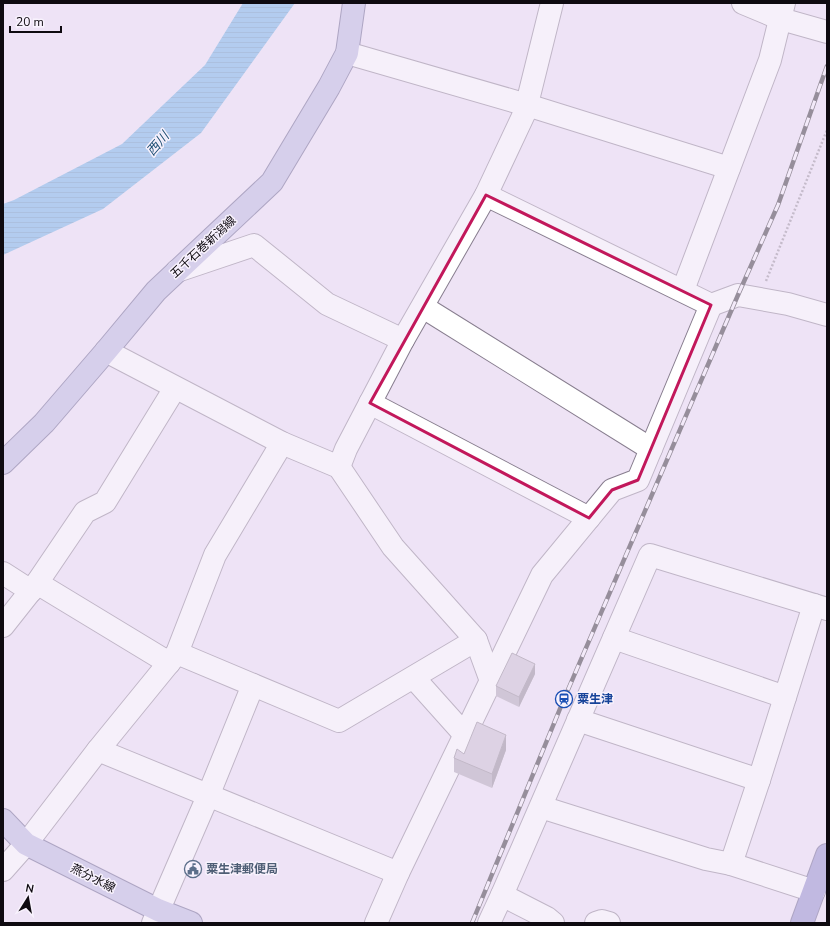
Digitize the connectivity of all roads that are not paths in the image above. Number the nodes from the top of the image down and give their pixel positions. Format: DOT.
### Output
graph roads {
  1 [pos="354,3"];
  2 [pos="552,3"];
  3 [pos="743,3"];
  4 [pos="782,11"];
  5 [pos="827,32"];
  6 [pos="347,53"];
  7 [pos="527,105"];
  8 [pos="729,168"];
  9 [pos="486,195"];
  10 [pos="177,271"];
  11 [pos="684,290"];
  12 [pos="711,305"];
  13 [pos="423,307"];
  14 [pos="827,315"];
  15 [pos="403,340"];
  16 [pos="106,351"];
  17 [pos="175,388"];
  18 [pos="370,403"];
  19 [pos="282,443"];
  20 [pos="651,449"];
  21 [pos="3,463"];
  22 [pos="339,467"];
  23 [pos="589,518"];
  24 [pos="3,573"];
  25 [pos="34,587"];
  26 [pos="821,607"];
  27 [pos="3,626"];
  28 [pos="614,638"];
  29 [pos="476,640"];
  30 [pos="173,658"];
  31 [pos="414,678"];
  32 [pos="491,681"];
  33 [pos="253,685"];
  34 [pos="785,697"];
  35 [pos="578,720"];
  36 [pos="465,735"];
  37 [pos="98,750"];
  38 [pos="759,780"];
  39 [pos="208,796"];
  40 [pos="541,807"];
  41 [pos="3,820"];
  42 [pos="26,844"];
  43 [pos="827,856"];
  44 [pos="731,864"];
  45 [pos="3,870"];
  46 [pos="398,874"];
  47 [pos="814,891"];
  48 [pos="502,895"];
  49 [pos="156,917"];
  50 [pos="191,923"];
  51 [pos="376,923"];
  52 [pos="489,923"];
  53 [pos="553,923"];
  54 [pos="596,923"];
  55 [pos="609,923"];
  56 [pos="802,923"];
  1 -- 6 [label="main road, 五千石巻新潟線"];
  2 -- 7 [label="street"];
  3 -- 4 [label="street"];
  4 -- 5 [label="street"];
  4 -- 8 [label="street"];
  6 -- 7 [label="street"];
  6 -- 10 [label="main road, 五千石巻新潟線"];
  7 -- 8 [label="street"];
  7 -- 9 [label="street"];
  8 -- 11 [label="street"];
  9 -- 11 [label="street"];
  9 -- 13 [label="street"];
  10 -- 15 [label="street"];
  10 -- 16 [label="main road, 五千石巻新潟線"];
  11 -- 12 [label="street"];
  12 -- 14 [label="street"];
  12 -- 20 [label="street"];
  13 -- 15 [label="street"];
  13 -- 20 [label="street"];
  15 -- 18 [label="street"];
  16 -- 17 [label="street"];
  16 -- 21 [label="main road, 五千石巻新潟線"];
  17 -- 19 [label="street"];
  17 -- 25 [label="street"];
  18 -- 22 [label="street"];
  18 -- 23 [label="street"];
  19 -- 22 [label="street"];
  19 -- 30 [label="street"];
  20 -- 23 [label="street"];
  22 -- 29 [label="street"];
  23 -- 32 [label="street"];
  24 -- 25 [label="street"];
  25 -- 27 [label="street"];
  25 -- 30 [label="street"];
  26 -- 28 [label="street"];
  26 -- 34 [label="street"];
  28 -- 34 [label="street"];
  28 -- 35 [label="street"];
  29 -- 31 [label="street"];
  29 -- 32 [label="street"];
  30 -- 33 [label="street"];
  30 -- 37 [label="street"];
  31 -- 33 [label="street"];
  31 -- 36 [label="street"];
  32 -- 36 [label="street"];
  33 -- 39 [label="street"];
  34 -- 38 [label="street"];
  35 -- 38 [label="street"];
  35 -- 40 [label="street"];
  36 -- 46 [label="street"];
  37 -- 39 [label="street"];
  37 -- 42 [label="street"];
  38 -- 44 [label="street"];
  39 -- 46 [label="street"];
  39 -- 49 [label="street"];
  40 -- 44 [label="street"];
  40 -- 48 [label="street"];
  41 -- 42 [label="main road, 燕分水線"];
  42 -- 45 [label="street"];
  42 -- 49 [label="main road, 燕分水線"];
  43 -- 47 [label="highway"];
  44 -- 47 [label="street"];
  46 -- 51 [label="street"];
  47 -- 56 [label="highway"];
  48 -- 52 [label="street"];
  48 -- 53 [label="street"];
  49 -- 50 [label="main road, 燕分水線"];
  54 -- 55 [label="street"];
}
